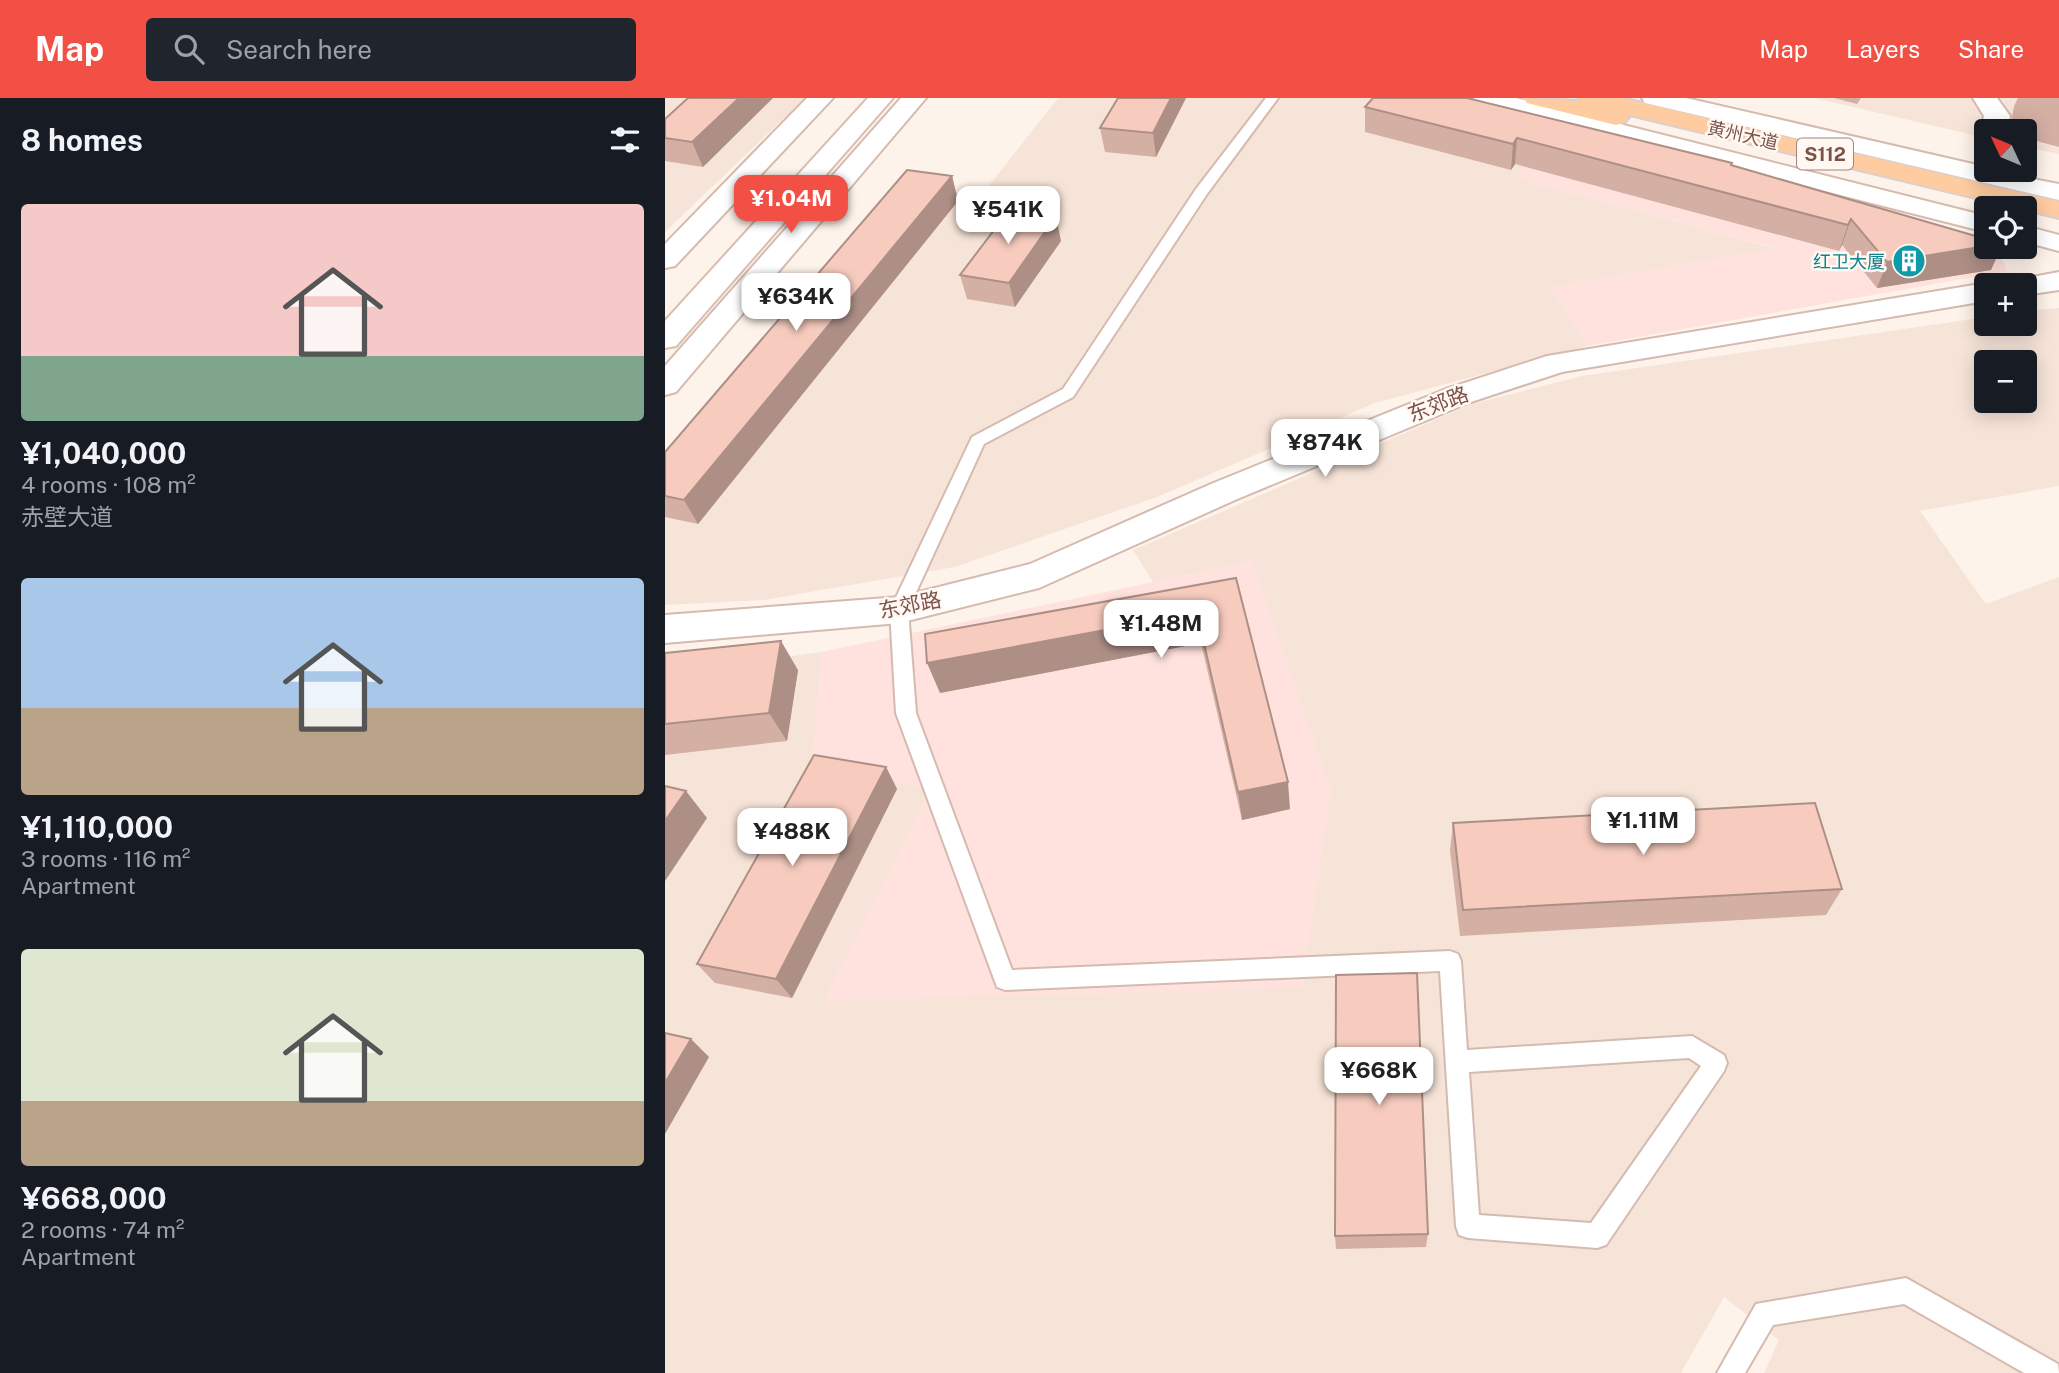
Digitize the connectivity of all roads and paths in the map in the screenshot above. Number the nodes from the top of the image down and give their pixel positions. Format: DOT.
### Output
graph roads {
  1 [pos="821,98"];
  2 [pos="855,98"];
  3 [pos="881,98"];
  4 [pos="915,98"];
  5 [pos="1272,98"];
  6 [pos="1486,98"];
  7 [pos="1536,98"];
  8 [pos="1591,98"];
  9 [pos="1654,98"];
  10 [pos="1985,98"];
  11 [pos="1996,119"];
  12 [pos="1974,168"];
  13 [pos="2025,182"];
  14 [pos="2059,192"];
  15 [pos="1974,203"];
  16 [pos="2059,210"];
  17 [pos="2037,218"];
  18 [pos="1974,221"];
  19 [pos="2059,223"];
  20 [pos="2037,237"];
  21 [pos="2059,243"];
  22 [pos="665,260"];
  23 [pos="2059,281"];
  24 [pos="2037,284"];
  25 [pos="1974,294"];
  26 [pos="665,308"];
  27 [pos="665,339"];
  28 [pos="665,384"];
  29 [pos="899,610"];
  30 [pos="665,629"];
  31 [pos="1456,1062"];
  32 [pos="1730,1373"];
  33 [pos="2049,1373"];
  1 -- 22 [label="street"];
  2 -- 26 [label="street"];
  3 -- 27 [label="street"];
  4 -- 28 [label="street"];
  5 -- 29 [label="lane"];
  6 -- 18 [label="street"];
  7 -- 15 [label="main road, 黄州大道 / S112"];
  8 -- 16 [label="main road, 黄州大道 / S112"];
  9 -- 12 [label="street"];
  10 -- 11 [label="street"];
  13 -- 14 [label="street"];
  17 -- 19 [label="main road"];
  20 -- 21 [label="street"];
  23 -- 24 [label="street"];
  25 -- 29 [label="street, 东郊路"];
  29 -- 30 [label="street, 东郊路"];
  29 -- 31 [label="lane"];
  31 -- 31 [label="lane"];
  32 -- 33 [label="lane"];
}
